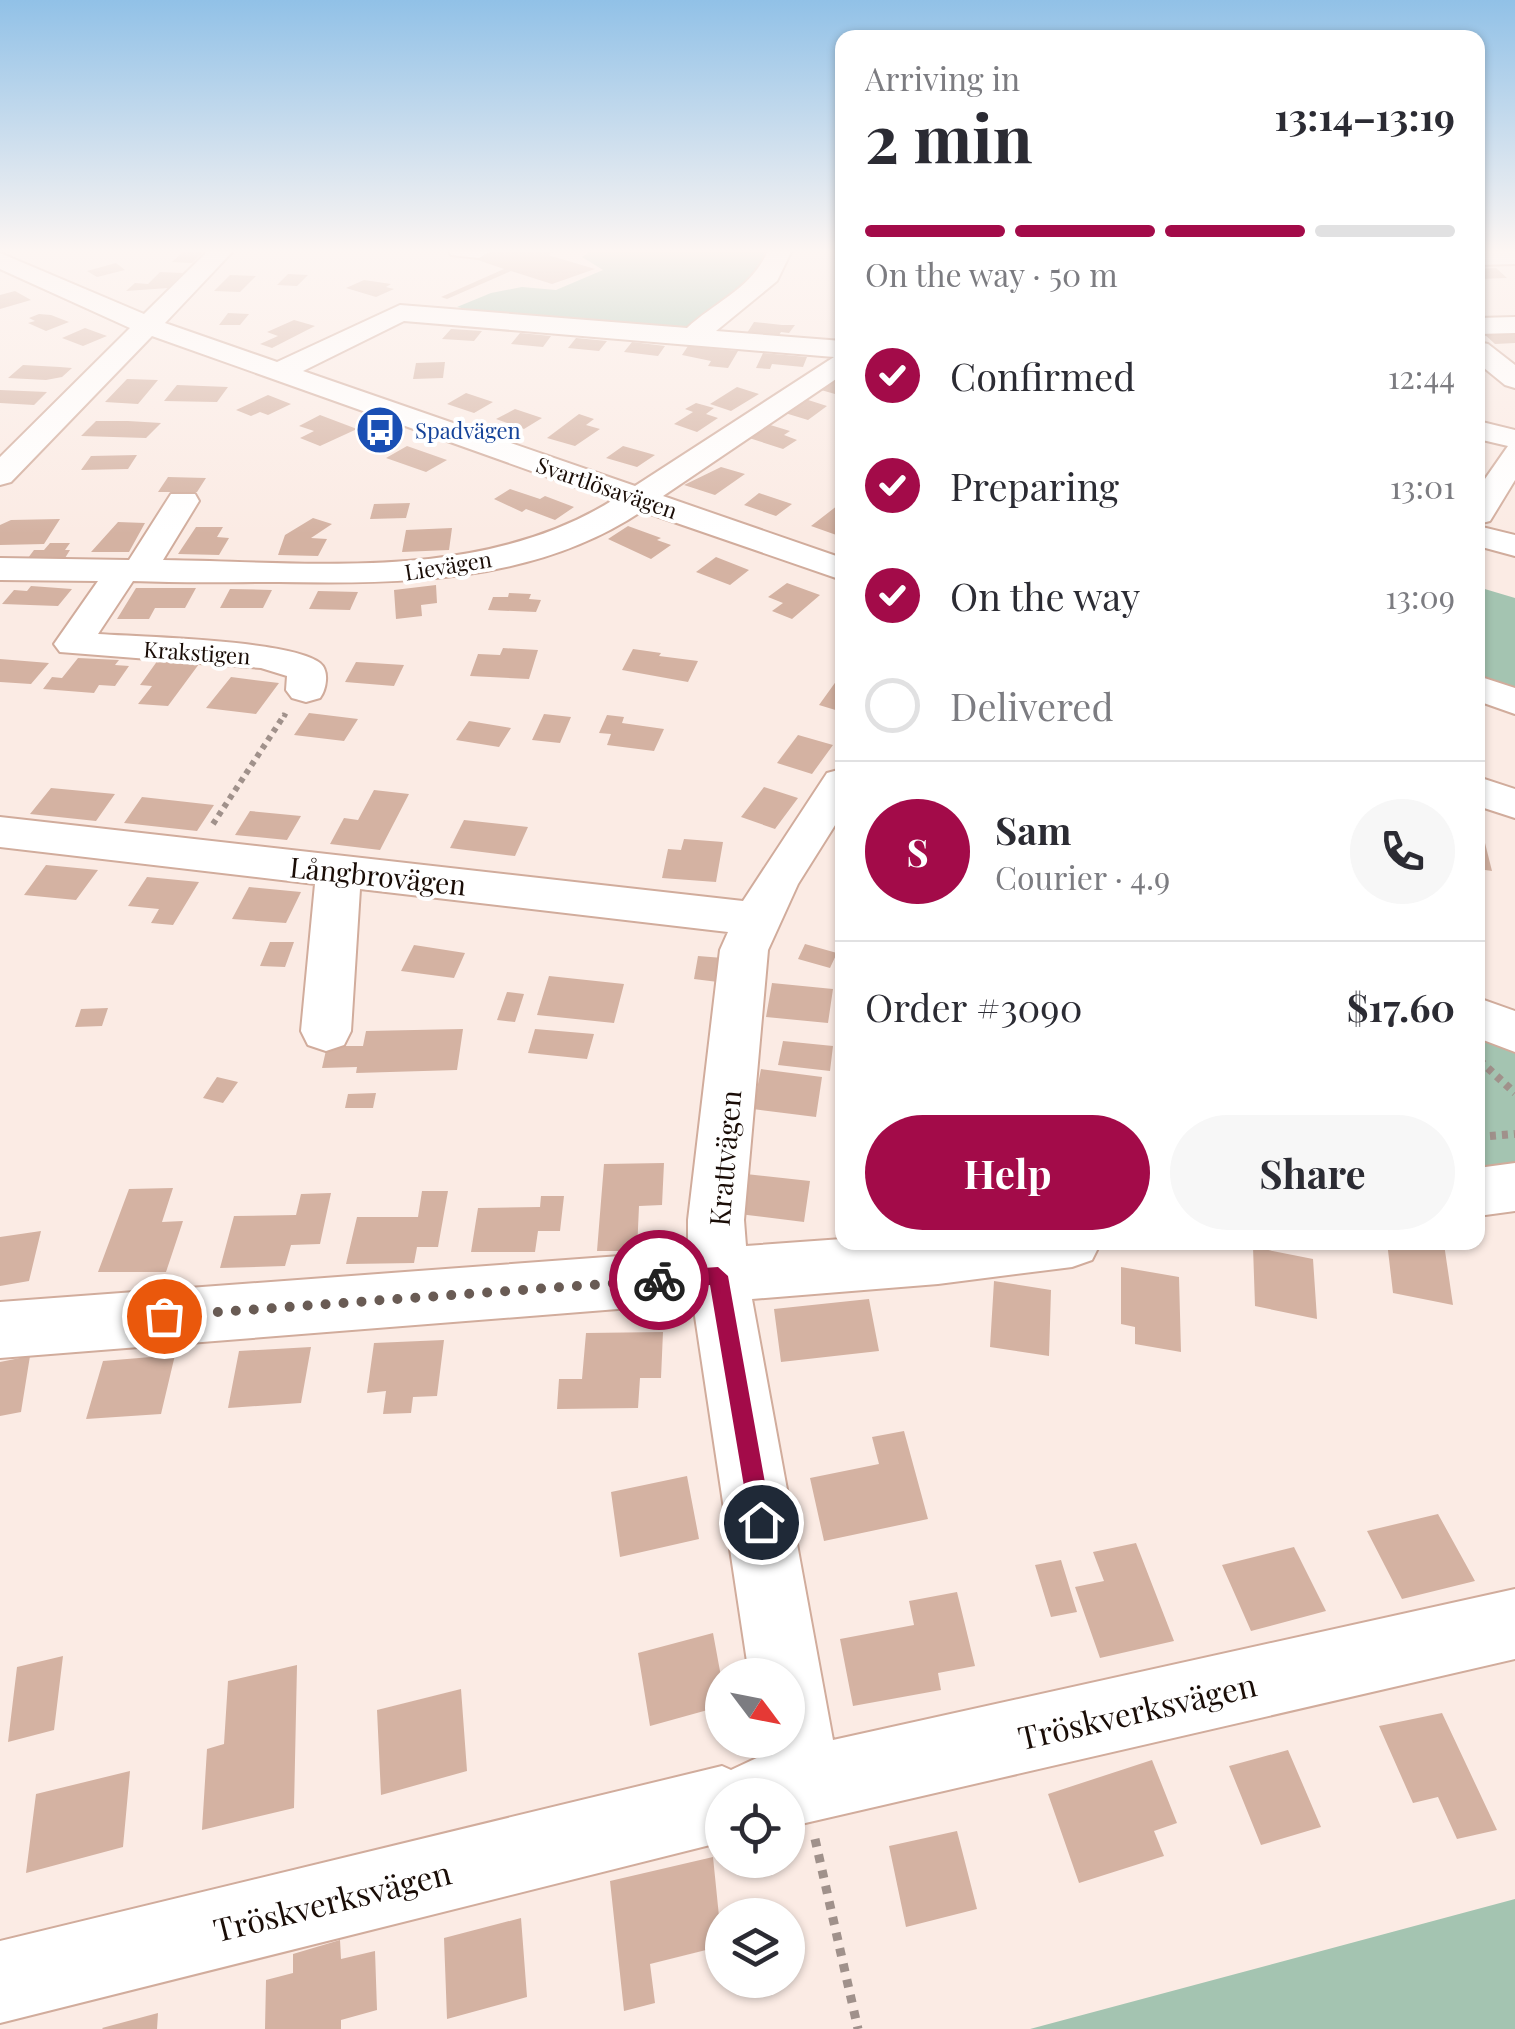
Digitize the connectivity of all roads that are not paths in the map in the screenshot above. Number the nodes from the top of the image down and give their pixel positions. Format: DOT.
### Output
graph roads {
  1 [pos="129,345"];
  2 [pos="201,345"];
  3 [pos="335,345"];
  4 [pos="797,345"];
  5 [pos="835,348"];
  6 [pos="1485,356"];
  7 [pos="835,368"];
  8 [pos="278,372"];
  9 [pos="1515,380"];
  10 [pos="1485,432"];
  11 [pos="1515,438"];
  12 [pos="1515,454"];
  13 [pos="0,475"];
  14 [pos="638,498"];
  15 [pos="183,502"];
  16 [pos="1485,503"];
  17 [pos="1485,538"];
  18 [pos="1515,546"];
  19 [pos="835,567"];
  20 [pos="0,570"];
  21 [pos="130,571"];
  22 [pos="306,690"];
  23 [pos="1485,691"];
  24 [pos="1515,702"];
  25 [pos="835,793"];
  26 [pos="1485,793"];
  27 [pos="1515,804"];
  28 [pos="1,833"];
  29 [pos="340,872"];
  30 [pos="756,919"];
  31 [pos="1485,1020"];
  32 [pos="326,1030"];
  33 [pos="1515,1032"];
  34 [pos="1515,1187"];
  35 [pos="1485,1191"];
  36 [pos="1005,1250"];
  37 [pos="718,1276"];
  38 [pos="0,1330"];
  39 [pos="1515,1624"];
  40 [pos="783,1658"];
  41 [pos="805,1785"];
  42 [pos="705,1808"];
  43 [pos="0,1982"];
  1 -- 13 [label="street"];
  2 -- 8 [label="street, Svartlösavägen"];
  3 -- 8 [label="street"];
  4 -- 5 [label="street"];
  6 -- 9 [label="street"];
  7 -- 14 [label="street, Lievägen"];
  8 -- 14 [label="street, Svartlösavägen"];
  10 -- 11 [label="street"];
  12 -- 16 [label="street"];
  14 -- 19 [label="street, Svartlösavägen"];
  14 -- 21 [label="street, Lievägen"];
  15 -- 21 [label="street"];
  17 -- 18 [label="street"];
  20 -- 21 [label="street, Lievägen"];
  21 -- 22 [label="street, Krakstigen"];
  23 -- 24 [label="street"];
  25 -- 30 [label="street, Krattvägen"];
  26 -- 27 [label="street"];
  28 -- 29 [label="street, Långbrovägen"];
  29 -- 30 [label="street, Långbrovägen"];
  29 -- 32 [label="street"];
  30 -- 37 [label="street, Krattvägen"];
  31 -- 33 [label="street"];
  34 -- 35 [label="street"];
  36 -- 37 [label="street"];
  37 -- 38 [label="street"];
  37 -- 40 [label="street, Krattvägen"];
  39 -- 41 [label="street, Tröskverksvägen"];
  42 -- 43 [label="street, Tröskverksvägen"];
}
